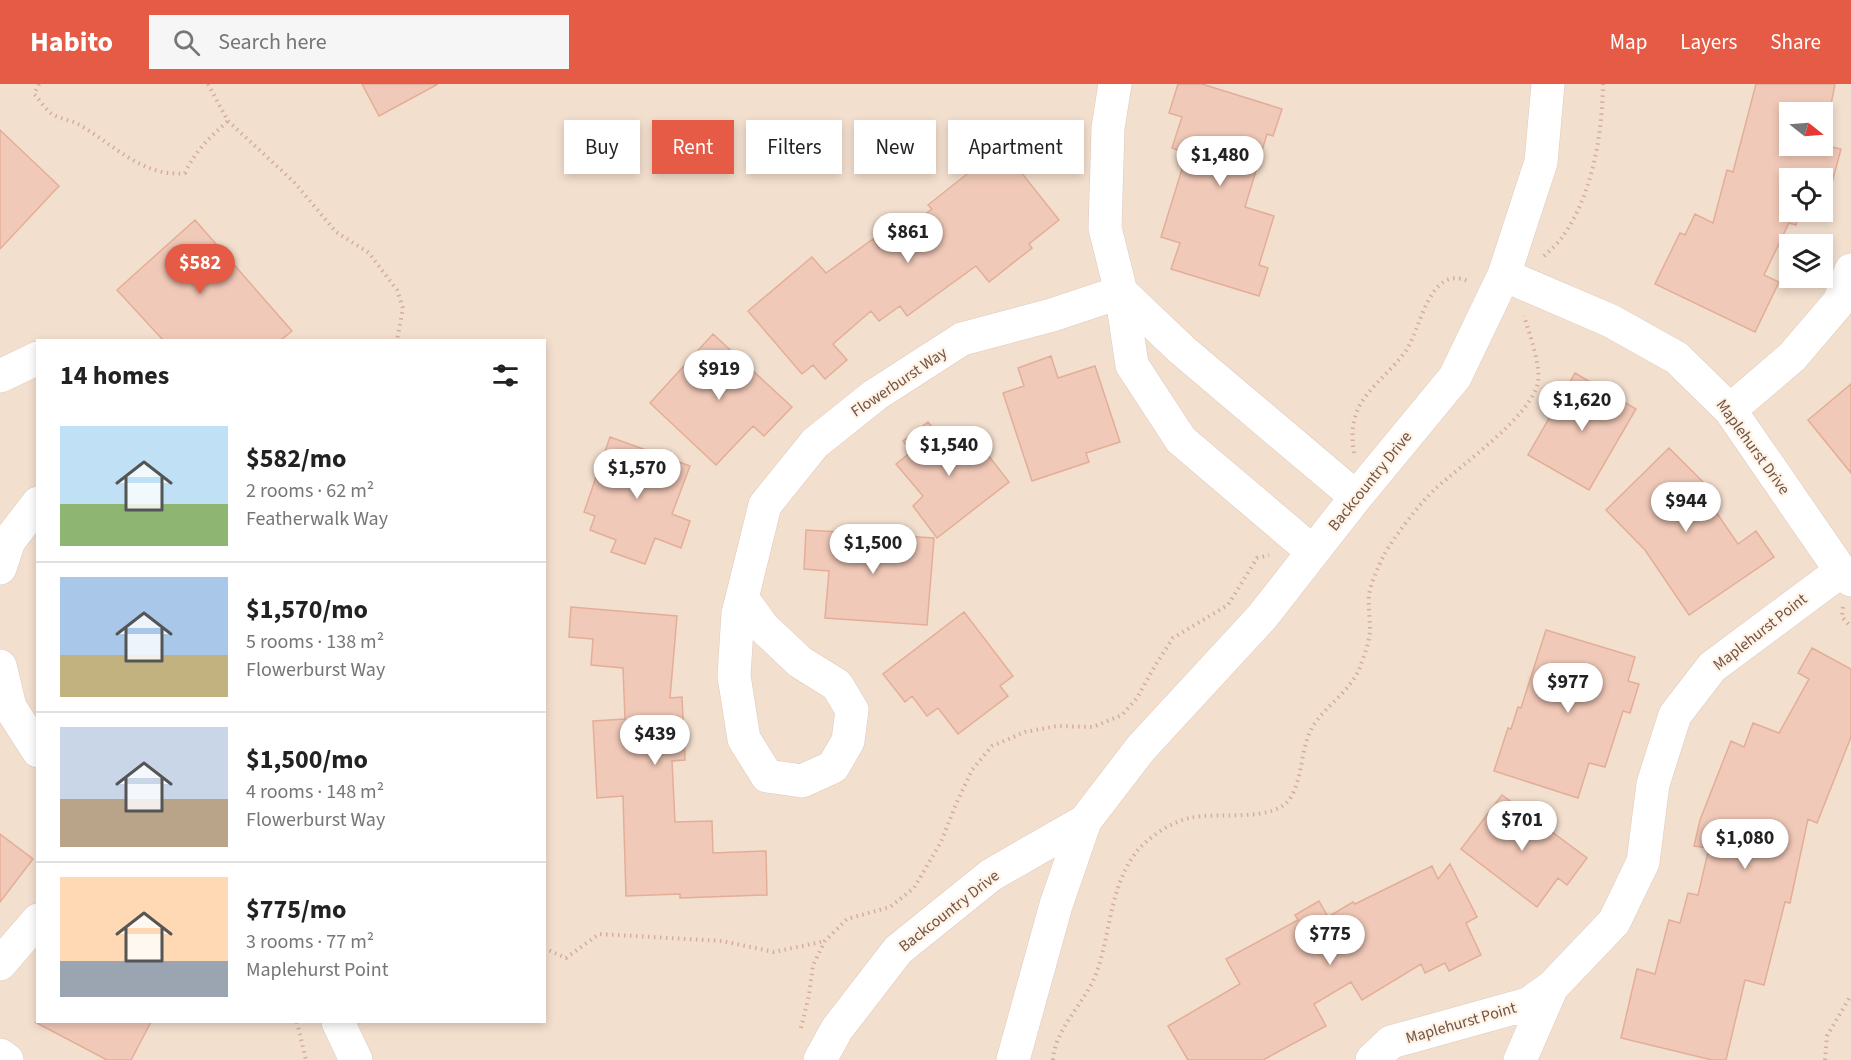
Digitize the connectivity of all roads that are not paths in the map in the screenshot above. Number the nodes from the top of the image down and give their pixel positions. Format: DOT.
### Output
graph roads {
  1 [pos="1115,84"];
  2 [pos="1548,84"];
  3 [pos="1851,270"];
  4 [pos="1504,275"];
  5 [pos="1122,292"];
  6 [pos="36,359"];
  7 [pos="0,375"];
  8 [pos="1730,410"];
  9 [pos="1356,497"];
  10 [pos="36,506"];
  11 [pos="1313,552"];
  12 [pos="0,568"];
  13 [pos="1846,575"];
  14 [pos="742,598"];
  15 [pos="0,666"];
  16 [pos="36,748"];
  17 [pos="1085,821"];
  18 [pos="36,922"];
  19 [pos="0,964"];
  20 [pos="1552,987"];
  21 [pos="338,1023"];
  22 [pos="0,1055"];
  23 [pos="7,1060"];
  24 [pos="356,1060"];
  25 [pos="820,1060"];
  26 [pos="1013,1060"];
  27 [pos="1372,1060"];
  28 [pos="1520,1060"];
  1 -- 5 [label="street"];
  2 -- 4 [label="street, Backcountry Drive"];
  3 -- 8 [label="street"];
  4 -- 8 [label="street, Maplehurst Drive"];
  4 -- 9 [label="street, Backcountry Drive"];
  5 -- 9 [label="street"];
  5 -- 11 [label="street"];
  5 -- 14 [label="street, Flowerburst Way"];
  6 -- 7 [label="street"];
  8 -- 13 [label="street, Maplehurst Drive"];
  9 -- 11 [label="street, Backcountry Drive"];
  10 -- 12 [label="street"];
  11 -- 17 [label="street, Backcountry Drive"];
  13 -- 20 [label="street, Maplehurst Point"];
  14 -- 14 [label="street, Flowerburst Way"];
  15 -- 16 [label="street"];
  17 -- 25 [label="street, Backcountry Drive"];
  17 -- 26 [label="street, Backcountry Drive"];
  18 -- 19 [label="street"];
  20 -- 27 [label="street, Maplehurst Point"];
  20 -- 28 [label="street, Maplehurst Point"];
  21 -- 24 [label="street"];
  22 -- 23 [label="street"];
}
